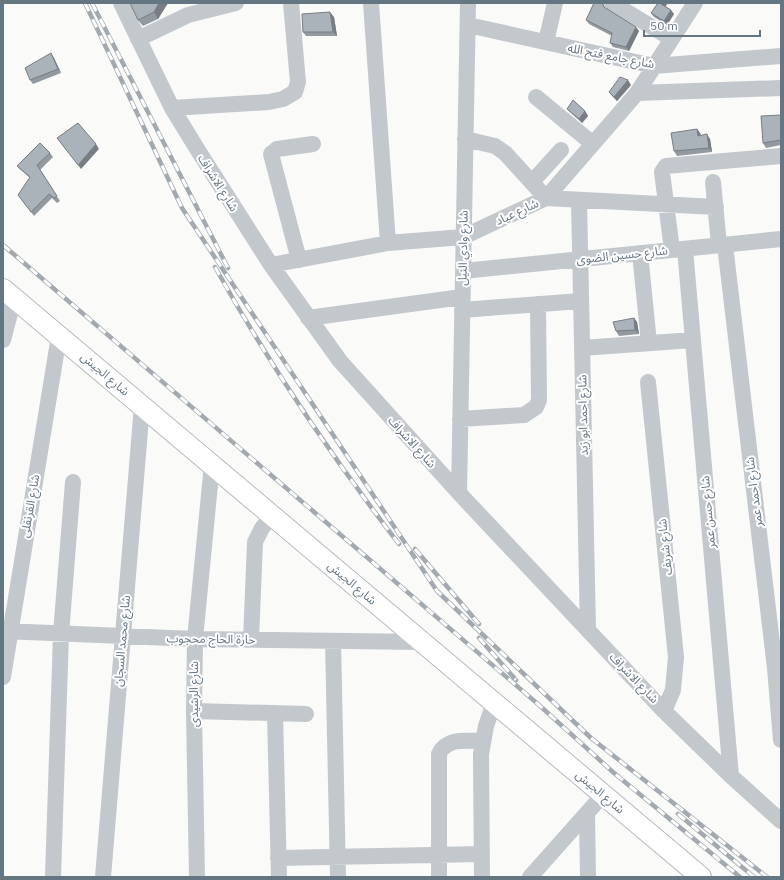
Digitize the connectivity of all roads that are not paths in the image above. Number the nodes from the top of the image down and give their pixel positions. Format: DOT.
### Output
graph roads {
  1 [pos="121,3"];
  2 [pos="236,3"];
  3 [pos="291,3"];
  4 [pos="371,3"];
  5 [pos="468,3"];
  6 [pos="556,3"];
  7 [pos="612,3"];
  8 [pos="696,3"];
  9 [pos="186,9"];
  10 [pos="468,25"];
  11 [pos="672,38"];
  12 [pos="138,39"];
  13 [pos="546,42"];
  14 [pos="781,56"];
  15 [pos="654,66"];
  16 [pos="781,88"];
  17 [pos="637,93"];
  18 [pos="536,98"];
  19 [pos="172,108"];
  20 [pos="465,139"];
  21 [pos="313,144"];
  22 [pos="593,144"];
  23 [pos="561,150"];
  24 [pos="781,156"];
  25 [pos="532,182"];
  26 [pos="713,182"];
  27 [pos="546,198"];
  28 [pos="579,200"];
  29 [pos="666,206"];
  30 [pos="716,207"];
  31 [pos="463,237"];
  32 [pos="388,243"];
  33 [pos="781,244"];
  34 [pos="722,245"];
  35 [pos="679,249"];
  36 [pos="640,253"];
  37 [pos="580,259"];
  38 [pos="299,260"];
  39 [pos="271,265"];
  40 [pos="463,271"];
  41 [pos="9,293"];
  42 [pos="580,301"];
  43 [pos="462,303"];
  44 [pos="538,304"];
  45 [pos="308,318"];
  46 [pos="59,336"];
  47 [pos="3,340"];
  48 [pos="693,340"];
  49 [pos="649,343"];
  50 [pos="582,348"];
  51 [pos="648,382"];
  52 [pos="142,406"];
  53 [pos="460,419"];
  54 [pos="212,464"];
  55 [pos="73,482"];
  56 [pos="459,493"];
  57 [pos="272,516"];
  58 [pos="588,630"];
  59 [pos="6,632"];
  60 [pos="61,634"];
  61 [pos="122,636"];
  62 [pos="195,639"];
  63 [pos="252,640"];
  64 [pos="333,640"];
  65 [pos="420,642"];
  66 [pos="3,677"];
  67 [pos="494,703"];
  68 [pos="194,711"];
  69 [pos="664,711"];
  70 [pos="275,713"];
  71 [pos="306,714"];
  72 [pos="781,740"];
  73 [pos="483,741"];
  74 [pos="731,776"];
  75 [pos="603,795"];
  76 [pos="587,813"];
  77 [pos="781,821"];
  78 [pos="482,854"];
  79 [pos="439,855"];
  80 [pos="338,857"];
  81 [pos="548,857"];
  82 [pos="278,858"];
  83 [pos="53,877"];
  84 [pos="104,877"];
  85 [pos="197,877"];
  86 [pos="279,877"];
  87 [pos="338,877"];
  88 [pos="439,877"];
  89 [pos="482,877"];
  90 [pos="530,877"];
  91 [pos="548,877"];
  92 [pos="588,877"];
  93 [pos="701,877"];
  1 -- 12 [label="street, شارع الاشراف"];
  2 -- 9 [label="street"];
  3 -- 19 [label="street"];
  4 -- 32 [label="street"];
  5 -- 10 [label="street, شارع وادي النيل"];
  6 -- 13 [label="street"];
  7 -- 11 [label="street"];
  8 -- 11 [label="street, شارع عياد"];
  9 -- 12 [label="street"];
  10 -- 13 [label="street, شارع جامع فتح الله"];
  10 -- 20 [label="street, شارع وادي النيل"];
  11 -- 15 [label="street, شارع عياد"];
  12 -- 19 [label="street, شارع الاشراف"];
  13 -- 15 [label="street, شارع جامع فتح الله"];
  14 -- 15 [label="street, شارع جامع فتح الله"];
  15 -- 17 [label="street, شارع عياد"];
  16 -- 17 [label="street"];
  17 -- 22 [label="street, شارع عياد"];
  18 -- 22 [label="street"];
  19 -- 39 [label="street, شارع الاشراف"];
  20 -- 25 [label="street"];
  20 -- 31 [label="street, شارع وادي النيل"];
  21 -- 38 [label="street"];
  22 -- 27 [label="street, شارع عياد"];
  23 -- 25 [label="street"];
  24 -- 29 [label="street, شارع حسن عمر"];
  25 -- 27 [label="street"];
  26 -- 30 [label="street, شارع احمد عمر"];
  27 -- 28 [label="street"];
  27 -- 31 [label="street, شارع عياد"];
  28 -- 29 [label="street"];
  28 -- 37 [label="street, شارع احمد ابو زيد"];
  29 -- 30 [label="street"];
  29 -- 35 [label="street, شارع حسن عمر"];
  30 -- 34 [label="street, شارع احمد عمر"];
  31 -- 32 [label="street, شارع عياد"];
  31 -- 40 [label="street, شارع وادي النيل"];
  32 -- 38 [label="street, شارع عياد"];
  33 -- 34 [label="street, شارع حسين الضوى"];
  34 -- 35 [label="street, شارع حسين الضوى"];
  34 -- 72 [label="street, شارع احمد عمر"];
  35 -- 36 [label="street, شارع حسين الضوى"];
  35 -- 48 [label="street, شارع حسن عمر"];
  36 -- 37 [label="street, شارع حسين الضوى"];
  36 -- 49 [label="street"];
  37 -- 40 [label="street, شارع حسين الضوى"];
  37 -- 42 [label="street, شارع احمد ابو زيد"];
  38 -- 39 [label="street, شارع عياد"];
  39 -- 45 [label="street, شارع الاشراف"];
  40 -- 43 [label="street, شارع وادي النيل"];
  41 -- 46 [label="main road, شارع الجيش"];
  41 -- 47 [label="street"];
  42 -- 44 [label="street"];
  42 -- 50 [label="street, شارع احمد ابو زيد"];
  43 -- 44 [label="street"];
  43 -- 45 [label="street"];
  43 -- 53 [label="street, شارع وادي النيل"];
  44 -- 53 [label="street"];
  45 -- 56 [label="street, شارع الاشراف"];
  46 -- 52 [label="main road, شارع الجيش"];
  46 -- 59 [label="street, شارع القرنفلى"];
  48 -- 49 [label="street"];
  48 -- 74 [label="street, شارع حسن عمر"];
  49 -- 50 [label="street"];
  50 -- 58 [label="street, شارع احمد ابو زيد"];
  51 -- 69 [label="street, شارع شريف"];
  52 -- 54 [label="main road, شارع الجيش"];
  52 -- 61 [label="street, شارع محمد السجان"];
  53 -- 56 [label="street, شارع وادي النيل"];
  54 -- 57 [label="main road, شارع الجيش"];
  54 -- 62 [label="street, شارع الرشيدى"];
  55 -- 60 [label="street"];
  56 -- 58 [label="street, شارع الاشراف"];
  57 -- 63 [label="street"];
  57 -- 65 [label="main road, شارع الجيش"];
  58 -- 69 [label="street, شارع الاشراف"];
  59 -- 60 [label="street, حارة الحاج محجوب"];
  59 -- 66 [label="street, شارع القرنفلى"];
  60 -- 61 [label="street, حارة الحاج محجوب"];
  60 -- 83 [label="street"];
  61 -- 62 [label="street, حارة الحاج محجوب"];
  61 -- 84 [label="street, شارع محمد السجان"];
  62 -- 63 [label="street, حارة الحاج محجوب"];
  62 -- 68 [label="street, شارع الرشيدى"];
  63 -- 64 [label="street, حارة الحاج محجوب"];
  64 -- 65 [label="street, حارة الحاج محجوب"];
  64 -- 80 [label="street"];
  65 -- 67 [label="main road, شارع الجيش"];
  67 -- 73 [label="street"];
  67 -- 75 [label="main road, شارع الجيش"];
  68 -- 70 [label="street"];
  68 -- 85 [label="street, شارع الرشيدى"];
  69 -- 74 [label="street, شارع الاشراف"];
  70 -- 71 [label="street"];
  70 -- 82 [label="street"];
  73 -- 78 [label="street"];
  73 -- 79 [label="street"];
  74 -- 77 [label="street, شارع الاشراف"];
  75 -- 76 [label="street"];
  75 -- 93 [label="main road, شارع الجيش"];
  76 -- 81 [label="street"];
  76 -- 92 [label="street"];
  78 -- 79 [label="street"];
  78 -- 89 [label="street"];
  79 -- 80 [label="street"];
  79 -- 88 [label="street"];
  80 -- 82 [label="street"];
  80 -- 87 [label="street"];
  81 -- 90 [label="street"];
  81 -- 91 [label="street"];
  82 -- 86 [label="street"];
}
